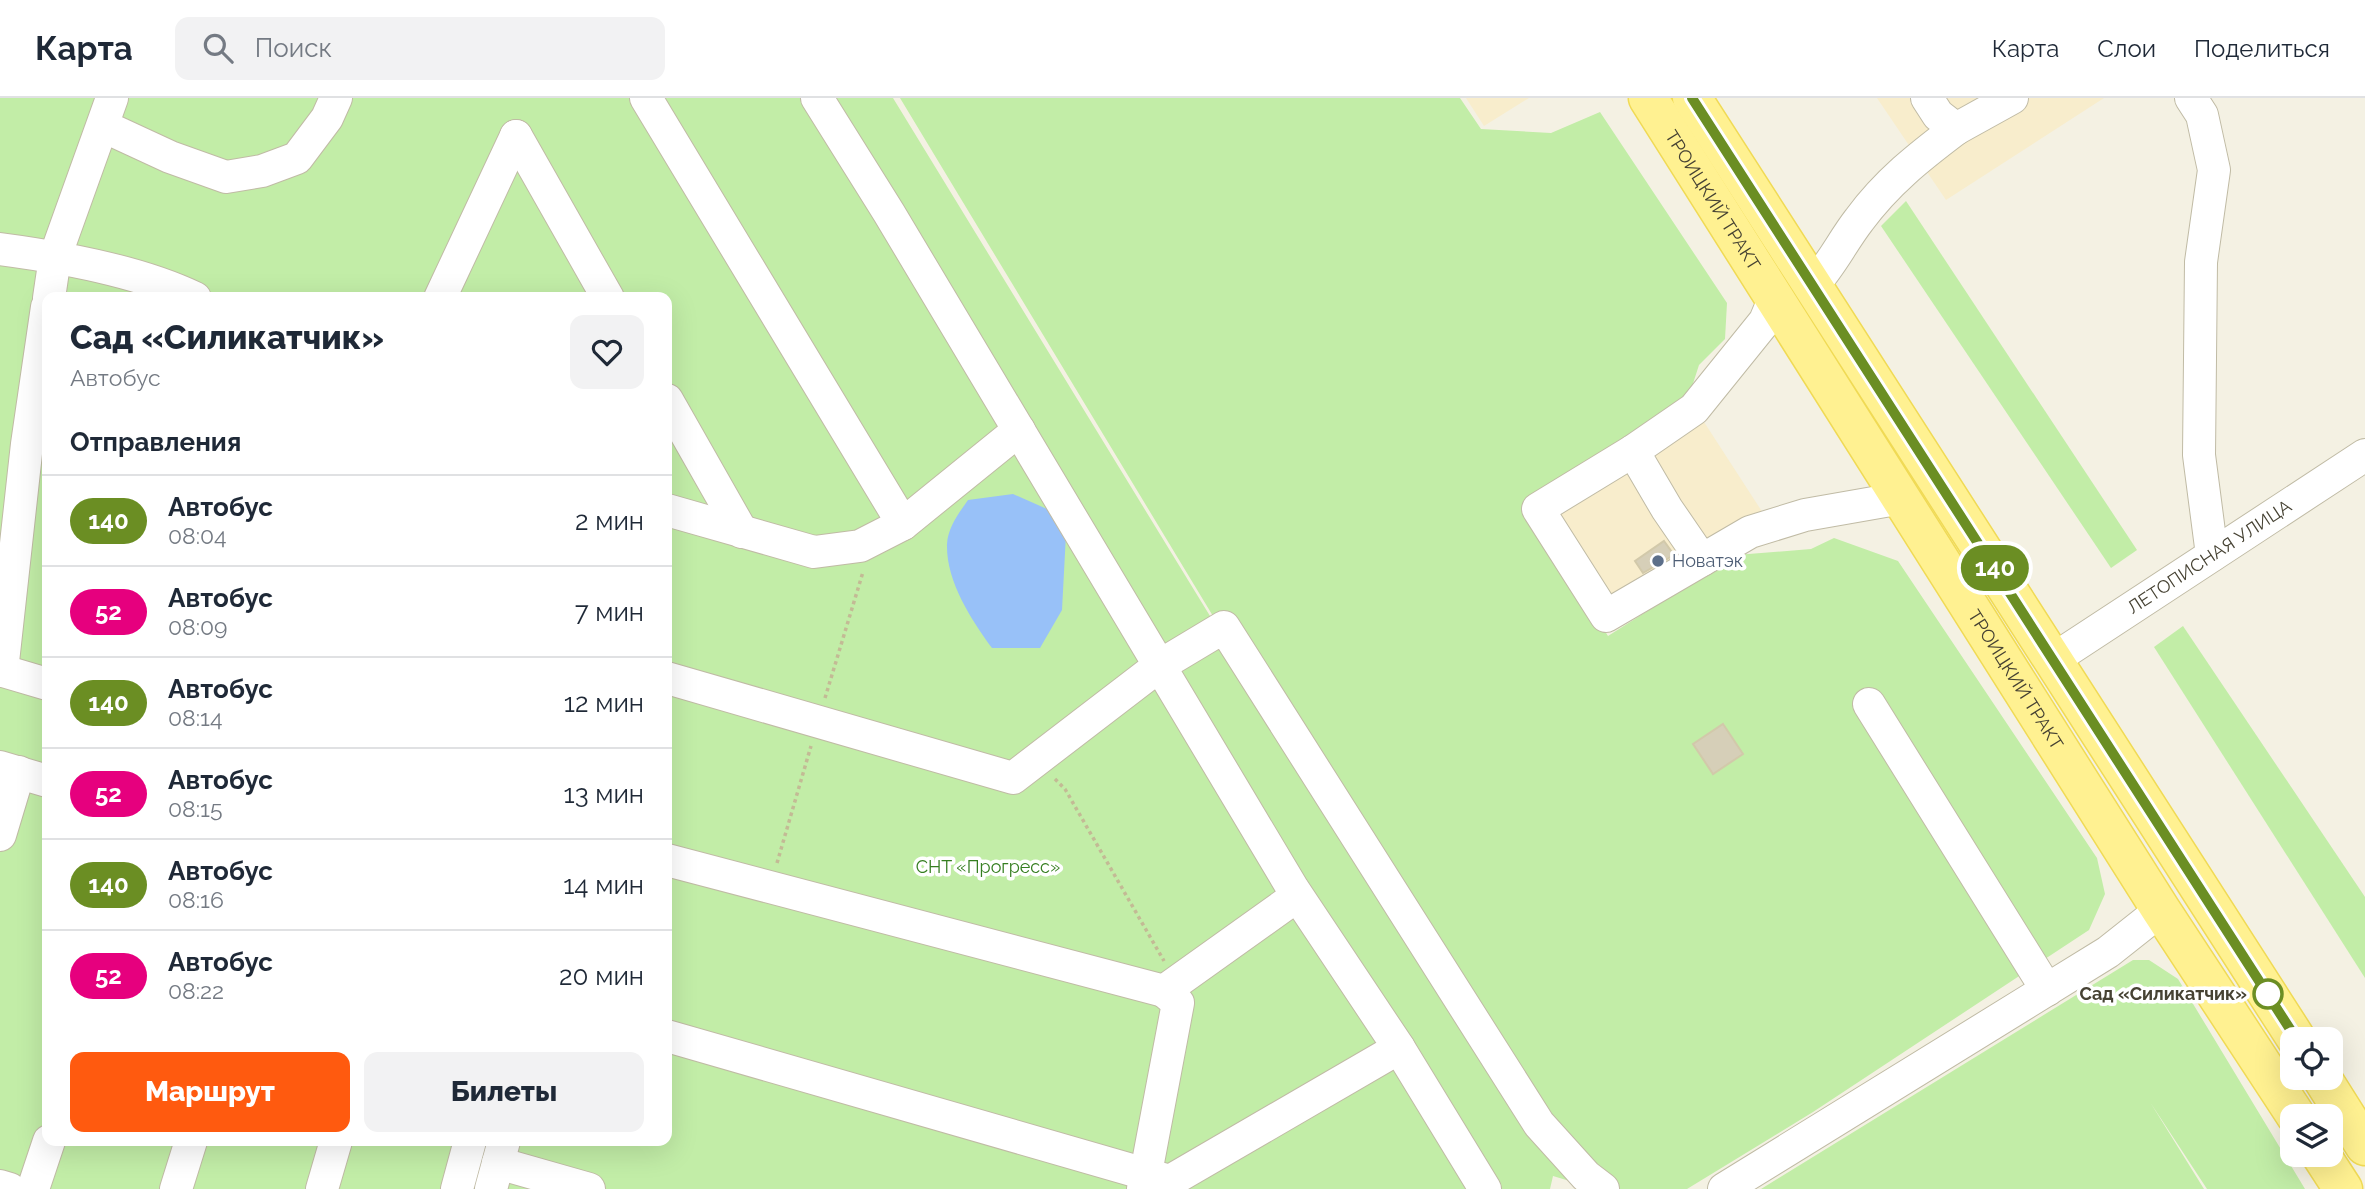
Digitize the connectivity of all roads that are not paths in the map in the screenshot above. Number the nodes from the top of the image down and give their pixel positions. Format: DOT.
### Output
graph roads {
  1 [pos="336,98"];
  2 [pos="646,98"];
  3 [pos="817,98"];
  4 [pos="1648,98"];
  5 [pos="1692,98"];
  6 [pos="1927,98"];
  7 [pos="2012,98"];
  8 [pos="2191,98"];
  9 [pos="107,112"];
  10 [pos="1956,129"];
  11 [pos="0,248"];
  12 [pos="55,257"];
  13 [pos="1812,286"];
  14 [pos="50,292"];
  15 [pos="183,292"];
  16 [pos="443,292"];
  17 [pos="605,292"];
  18 [pos="1775,297"];
  19 [pos="42,338"];
  20 [pos="672,409"];
  21 [pos="1018,430"];
  22 [pos="25,445"];
  23 [pos="1633,451"];
  24 [pos="2365,455"];
  25 [pos="1902,498"];
  26 [pos="672,511"];
  27 [pos="903,524"];
  28 [pos="742,532"];
  29 [pos="2212,555"];
  30 [pos="1702,560"];
  31 [pos="2054,659"];
  32 [pos="1159,666"];
  33 [pos="1,671"];
  34 [pos="672,679"];
  35 [pos="42,683"];
  36 [pos="1869,704"];
  37 [pos="22,773"];
  38 [pos="0,835"];
  39 [pos="672,861"];
  40 [pos="1297,896"];
  41 [pos="2161,910"];
  42 [pos="1170,986"];
  43 [pos="2047,990"];
  44 [pos="2290,1027"];
  45 [pos="672,1038"];
  46 [pos="1399,1048"];
  47 [pos="2331,1090"];
  48 [pos="2288,1104"];
  49 [pos="2360,1129"];
  50 [pos="47,1146"];
  51 [pos="189,1146"];
  52 [pos="335,1146"];
  53 [pos="469,1146"];
  54 [pos="498,1164"];
  55 [pos="2329,1167"];
  56 [pos="1144,1181"];
  57 [pos="0,1186"];
  58 [pos="10,1189"];
  59 [pos="33,1189"];
  60 [pos="176,1189"];
  61 [pos="322,1189"];
  62 [pos="457,1189"];
  63 [pos="589,1189"];
  64 [pos="1485,1189"];
  65 [pos="1603,1189"];
  66 [pos="1724,1189"];
  67 [pos="2343,1189"];
  1 -- 9 [label="street"];
  2 -- 27 [label="street"];
  3 -- 21 [label="street"];
  4 -- 18 [label="main road, ТРОИЦКИЙ ТРАКТ"];
  5 -- 13 [label="main road, ТРОИЦКИЙ ТРАКТ"];
  6 -- 10 [label="street"];
  7 -- 10 [label="street"];
  8 -- 29 [label="street"];
  9 -- 12 [label="street"];
  10 -- 13 [label="street"];
  11 -- 12 [label="street"];
  12 -- 14 [label="street"];
  12 -- 15 [label="street"];
  13 -- 31 [label="main road, ТРОИЦКИЙ ТРАКТ"];
  16 -- 17 [label="street"];
  18 -- 23 [label="street"];
  18 -- 25 [label="main road, ТРОИЦКИЙ ТРАКТ"];
  19 -- 22 [label="street"];
  20 -- 28 [label="street"];
  21 -- 27 [label="street"];
  21 -- 32 [label="street"];
  22 -- 33 [label="street"];
  23 -- 30 [label="street"];
  23 -- 30 [label="street"];
  24 -- 29 [label="street, ЛЕТОПИСНАЯ УЛИЦА"];
  25 -- 30 [label="street"];
  25 -- 41 [label="main road, ТРОИЦКИЙ ТРАКТ"];
  26 -- 28 [label="street"];
  27 -- 28 [label="street"];
  29 -- 31 [label="street, ЛЕТОПИСНАЯ УЛИЦА"];
  31 -- 44 [label="main road, ТРОИЦКИЙ ТРАКТ"];
  32 -- 34 [label="street"];
  32 -- 40 [label="street"];
  32 -- 65 [label="street"];
  33 -- 35 [label="street"];
  36 -- 43 [label="street"];
  37 -- 38 [label="street"];
  39 -- 42 [label="street"];
  40 -- 42 [label="street"];
  40 -- 46 [label="street"];
  41 -- 43 [label="street"];
  41 -- 48 [label="main road, ТРОИЦКИЙ ТРАКТ"];
  42 -- 56 [label="street"];
  43 -- 66 [label="street"];
  45 -- 56 [label="street"];
  46 -- 56 [label="street"];
  46 -- 64 [label="street"];
  47 -- 49 [label="main road"];
  50 -- 59 [label="street"];
  51 -- 60 [label="street"];
  52 -- 61 [label="street"];
  53 -- 62 [label="street"];
  54 -- 63 [label="street"];
  55 -- 67 [label="main road"];
  57 -- 58 [label="street"];
}
